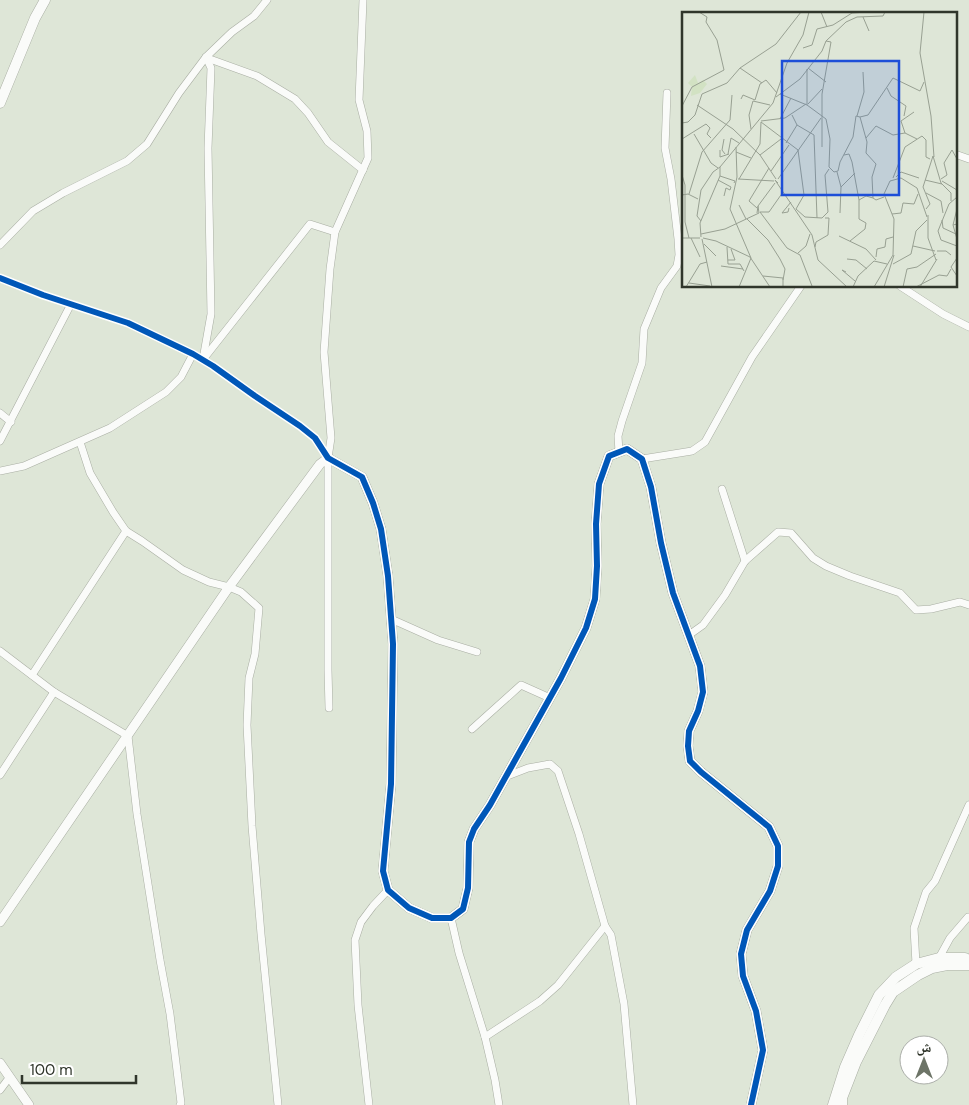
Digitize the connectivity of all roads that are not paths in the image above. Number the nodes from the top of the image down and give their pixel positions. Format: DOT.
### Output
graph roads {
  1 [pos="45,0"];
  2 [pos="268,0"];
  3 [pos="363,0"];
  4 [pos="206,57"];
  5 [pos="667,93"];
  6 [pos="0,103"];
  7 [pos="956,154"];
  8 [pos="969,159"];
  9 [pos="363,170"];
  10 [pos="335,232"];
  11 [pos="0,246"];
  12 [pos="0,278"];
  13 [pos="800,288"];
  14 [pos="903,288"];
  15 [pos="71,304"];
  16 [pos="969,327"];
  17 [pos="193,354"];
  18 [pos="203,359"];
  19 [pos="0,413"];
  20 [pos="11,422"];
  21 [pos="0,441"];
  22 [pos="80,442"];
  23 [pos="619,452"];
  24 [pos="328,458"];
  25 [pos="642,460"];
  26 [pos="0,471"];
  27 [pos="722,490"];
  28 [pos="126,531"];
  29 [pos="745,561"];
  30 [pos="229,587"];
  31 [pos="969,604"];
  32 [pos="391,619"];
  33 [pos="689,635"];
  34 [pos="0,651"];
  35 [pos="477,652"];
  36 [pos="32,675"];
  37 [pos="54,692"];
  38 [pos="550,698"];
  39 [pos="329,708"];
  40 [pos="472,730"];
  41 [pos="128,736"];
  42 [pos="0,775"];
  43 [pos="506,777"];
  44 [pos="969,806"];
  45 [pos="388,890"];
  46 [pos="969,917"];
  47 [pos="451,918"];
  48 [pos="0,922"];
  49 [pos="605,926"];
  50 [pos="939,958"];
  51 [pos="969,960"];
  52 [pos="916,964"];
  53 [pos="969,965"];
  54 [pos="484,1038"];
  55 [pos="0,1063"];
  56 [pos="9,1078"];
  57 [pos="0,1090"];
  58 [pos="28,1105"];
  59 [pos="180,1105"];
  60 [pos="278,1105"];
  61 [pos="370,1105"];
  62 [pos="499,1105"];
  63 [pos="633,1105"];
  64 [pos="751,1105"];
  65 [pos="833,1105"];
  66 [pos="842,1105"];
  1 -- 6 [label="main road"];
  2 -- 4 [label="street"];
  3 -- 9 [label="street"];
  4 -- 9 [label="street"];
  4 -- 11 [label="street"];
  4 -- 18 [label="street"];
  5 -- 23 [label="street"];
  7 -- 8 [label="street"];
  9 -- 10 [label="street"];
  10 -- 18 [label="street"];
  10 -- 24 [label="street"];
  12 -- 15 [label="street"];
  13 -- 25 [label="street"];
  14 -- 16 [label="street"];
  15 -- 17 [label="street"];
  15 -- 20 [label="street"];
  17 -- 18 [label="street"];
  17 -- 22 [label="street"];
  18 -- 24 [label="street"];
  19 -- 20 [label="street"];
  20 -- 21 [label="street"];
  22 -- 26 [label="street"];
  22 -- 28 [label="street"];
  23 -- 25 [label="street"];
  23 -- 38 [label="street"];
  24 -- 30 [label="street"];
  24 -- 32 [label="street"];
  24 -- 39 [label="street"];
  25 -- 33 [label="street"];
  27 -- 29 [label="street"];
  28 -- 30 [label="street"];
  28 -- 36 [label="street"];
  29 -- 31 [label="street"];
  29 -- 33 [label="street"];
  30 -- 41 [label="street"];
  30 -- 60 [label="street"];
  32 -- 35 [label="street"];
  32 -- 45 [label="street"];
  33 -- 64 [label="street"];
  34 -- 36 [label="street"];
  36 -- 37 [label="street"];
  37 -- 41 [label="street"];
  37 -- 42 [label="street"];
  38 -- 40 [label="street"];
  38 -- 43 [label="street"];
  41 -- 48 [label="street"];
  41 -- 59 [label="street"];
  43 -- 47 [label="street"];
  43 -- 49 [label="street"];
  44 -- 52 [label="street"];
  45 -- 47 [label="street"];
  45 -- 61 [label="street"];
  46 -- 50 [label="street"];
  47 -- 54 [label="street"];
  49 -- 54 [label="street"];
  49 -- 63 [label="street"];
  50 -- 51 [label="main road"];
  50 -- 52 [label="main road"];
  52 -- 65 [label="main road"];
  53 -- 66 [label="main road"];
  54 -- 62 [label="street"];
  55 -- 56 [label="street"];
  56 -- 57 [label="street"];
  56 -- 58 [label="street"];
}
